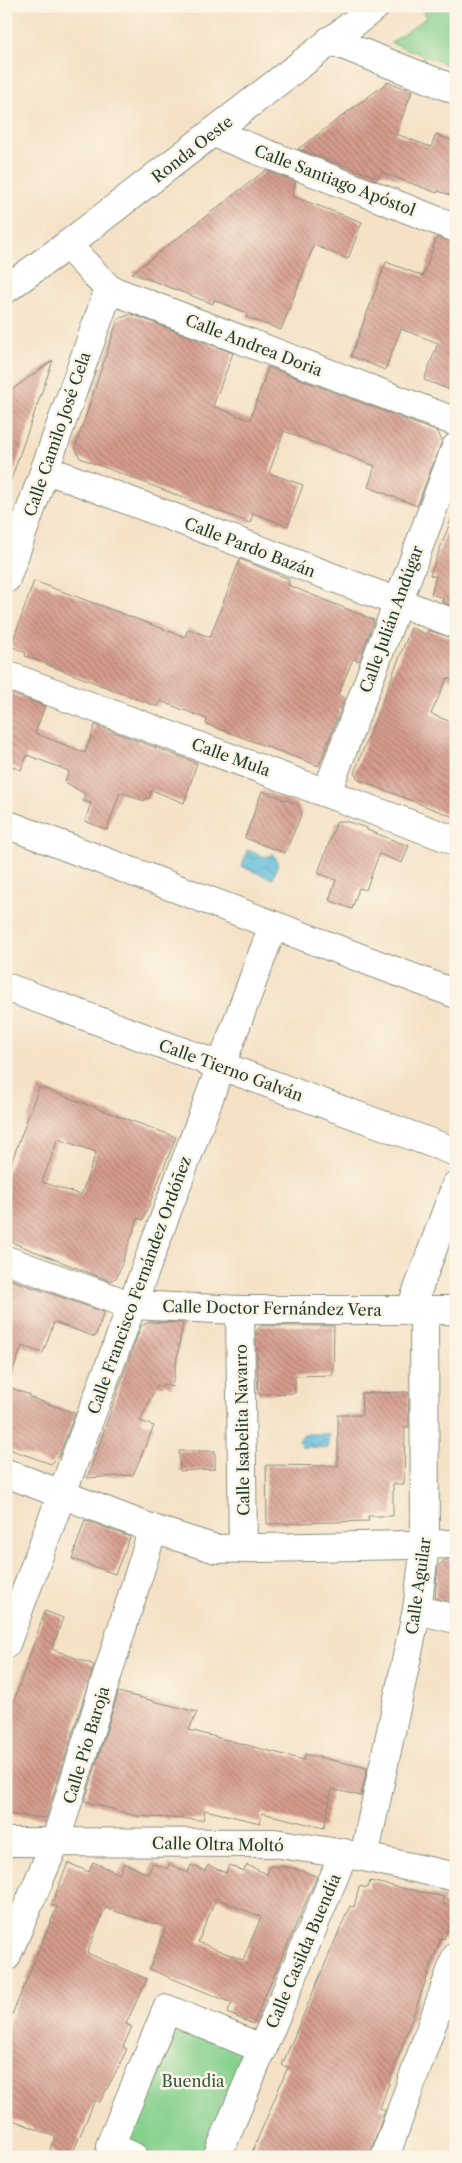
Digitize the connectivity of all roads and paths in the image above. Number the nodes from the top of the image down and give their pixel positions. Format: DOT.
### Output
graph roads {
  1 [pos="376,6"];
  2 [pos="330,40"];
  3 [pos="456,90"];
  4 [pos="214,133"];
  5 [pos="456,228"];
  6 [pos="67,245"];
  7 [pos="6,289"];
  8 [pos="109,289"];
  9 [pos="456,422"];
  10 [pos="456,447"];
  11 [pos="45,469"];
  12 [pos="6,579"];
  13 [pos="396,602"];
  14 [pos="456,624"];
  15 [pos="6,675"];
  16 [pos="327,792"];
  17 [pos="6,824"];
  18 [pos="456,841"];
  19 [pos="273,926"];
  20 [pos="6,987"];
  21 [pos="456,994"];
  22 [pos="221,1066"];
  23 [pos="456,1152"];
  24 [pos="456,1185"];
  25 [pos="6,1260"];
  26 [pos="130,1306"];
  27 [pos="240,1310"];
  28 [pos="456,1310"];
  29 [pos="417,1311"];
  30 [pos="6,1473"];
  31 [pos="62,1493"];
  32 [pos="153,1529"];
  33 [pos="456,1544"];
  34 [pos="425,1545"];
  35 [pos="244,1549"];
  36 [pos="417,1610"];
  37 [pos="456,1619"];
  38 [pos="6,1644"];
  39 [pos="6,1842"];
  40 [pos="55,1842"];
  41 [pos="354,1855"];
  42 [pos="456,1877"];
  43 [pos="6,1957"];
  44 [pos="456,1957"];
  45 [pos="451,1986"];
  46 [pos="263,2049"];
  47 [pos="134,2157"];
  48 [pos="217,2157"];
  49 [pos="385,2157"];
  1 -- 2 [label="street, Ronda Oeste"];
  2 -- 3 [label="street"];
  2 -- 4 [label="street, Ronda Oeste"];
  4 -- 5 [label="street, Calle Santiago Apóstol"];
  4 -- 6 [label="street, Ronda Oeste"];
  6 -- 7 [label="street, Ronda Oeste"];
  6 -- 8 [label="street, Calle Andrea Doria"];
  8 -- 9 [label="street, Calle Andrea Doria"];
  8 -- 11 [label="street, Calle Camilo José Cela"];
  10 -- 13 [label="street, Calle Julián Andúgar"];
  11 -- 12 [label="street, Calle Camilo José Cela"];
  11 -- 13 [label="street, Calle Pardo Bazán"];
  13 -- 14 [label="street, Calle Pardo Bazán"];
  13 -- 16 [label="street, Calle Julián Andúgar"];
  15 -- 16 [label="street, Calle Mula"];
  16 -- 18 [label="street, Calle Mula"];
  17 -- 19 [label="street"];
  19 -- 21 [label="street"];
  19 -- 22 [label="street, Calle Francisco Fernández Ordóñez"];
  20 -- 22 [label="street, Calle Tierno Galván"];
  22 -- 23 [label="street, Calle Tierno Galván"];
  22 -- 26 [label="street, Calle Francisco Fernández Ordóñez"];
  24 -- 29 [label="street, Calle Aguilar"];
  25 -- 26 [label="street, Calle Doctor Fernández Vera"];
  26 -- 27 [label="street, Calle Doctor Fernández Vera"];
  26 -- 31 [label="street, Calle Francisco Fernández Ordóñez"];
  27 -- 29 [label="street, Calle Doctor Fernández Vera"];
  27 -- 35 [label="street, Calle Isabelita Navarro"];
  28 -- 29 [label="street, Calle Doctor Fernández Vera"];
  29 -- 34 [label="street, Calle Aguilar"];
  30 -- 31 [label="street"];
  31 -- 32 [label="street"];
  31 -- 38 [label="street, Calle Francisco Fernández Ordóñez"];
  32 -- 35 [label="street"];
  32 -- 40 [label="street, Calle Pío Baroja"];
  33 -- 34 [label="street"];
  34 -- 35 [label="street"];
  34 -- 36 [label="street, Calle Aguilar"];
  36 -- 37 [label="street"];
  36 -- 41 [label="street, Calle Aguilar"];
  39 -- 40 [label="street, Calle Oltra Moltó"];
  40 -- 41 [label="street, Calle Oltra Moltó"];
  40 -- 43 [label="street, Calle Pío Baroja"];
  41 -- 42 [label="street, Calle Oltra Moltó"];
  41 -- 46 [label="street, Calle Casilda Buendía"];
  44 -- 45 [label="street"];
  45 -- 49 [label="street"];
  46 -- 47 [label="street, Calle Casilda Buendía"];
  46 -- 48 [label="street, Calle Casilda Buendía"];
}
